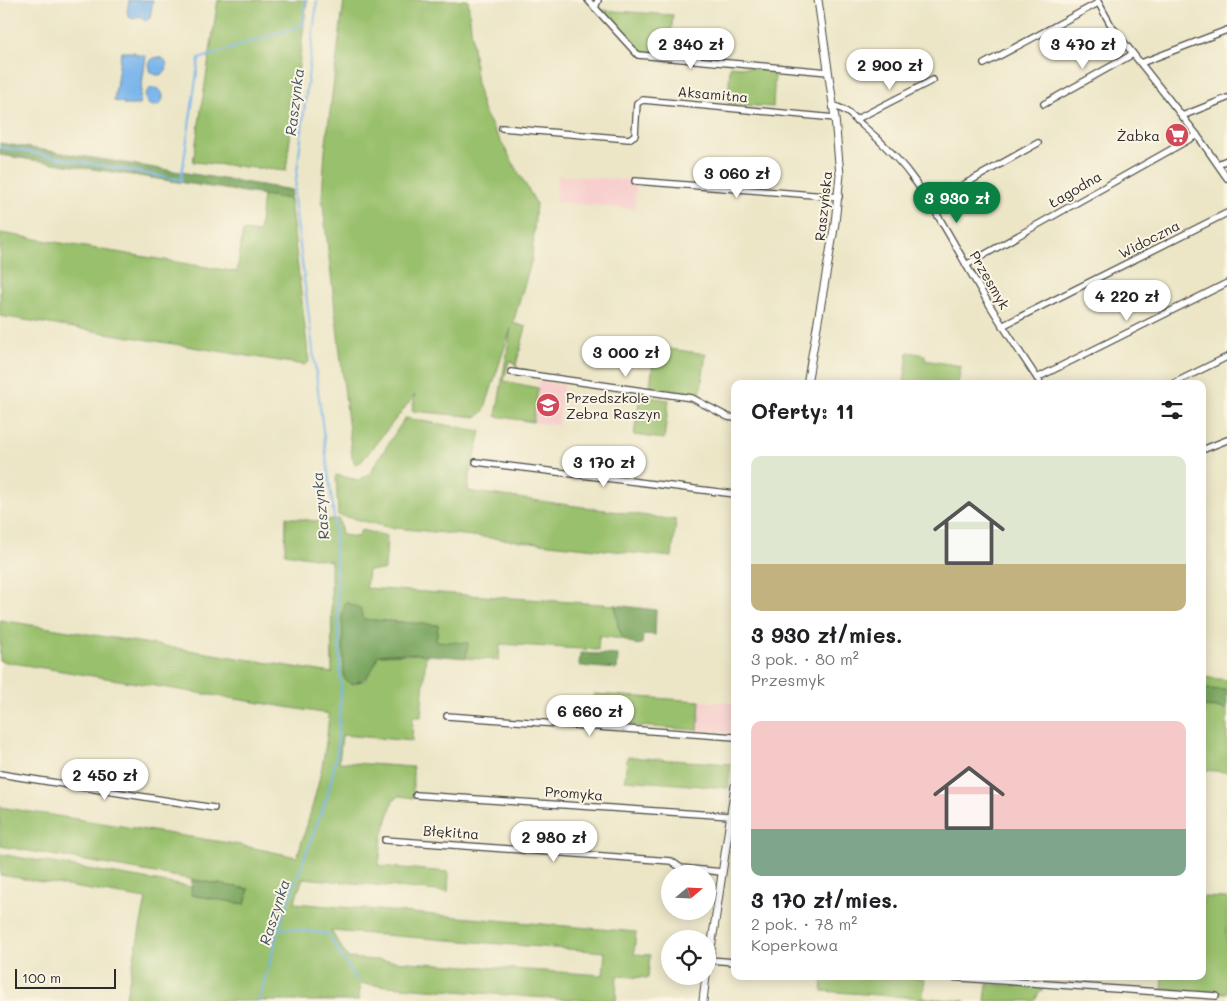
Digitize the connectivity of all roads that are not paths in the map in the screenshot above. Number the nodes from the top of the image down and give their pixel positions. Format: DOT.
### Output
graph roads {
  1 [pos="588,0"];
  2 [pos="598,0"];
  3 [pos="818,0"];
  4 [pos="1098,2"];
  5 [pos="594,8"];
  6 [pos="1227,30"];
  7 [pos="1133,54"];
  8 [pos="1140,63"];
  9 [pos="984,64"];
  10 [pos="828,72"];
  11 [pos="933,80"];
  12 [pos="1227,98"];
  13 [pos="1044,104"];
  14 [pos="833,106"];
  15 [pos="1182,116"];
  16 [pos="835,118"];
  17 [pos="856,120"];
  18 [pos="502,128"];
  19 [pos="1197,135"];
  20 [pos="1038,143"];
  21 [pos="1227,160"];
  22 [pos="1218,164"];
  23 [pos="1227,178"];
  24 [pos="635,180"];
  25 [pos="839,197"];
  26 [pos="931,202"];
  27 [pos="1227,213"];
  28 [pos="966,266"];
  29 [pos="1227,283"];
  30 [pos="1002,326"];
  31 [pos="1227,356"];
  32 [pos="511,372"];
  33 [pos="809,380"];
  34 [pos="1038,380"];
  35 [pos="1041,380"];
  36 [pos="1180,380"];
  37 [pos="731,417"];
  38 [pos="1227,440"];
  39 [pos="1206,448"];
  40 [pos="476,462"];
  41 [pos="731,494"];
  42 [pos="448,716"];
  43 [pos="731,738"];
  44 [pos="0,774"];
  45 [pos="416,795"];
  46 [pos="214,808"];
  47 [pos="731,810"];
  48 [pos="730,816"];
  49 [pos="385,840"];
  50 [pos="722,872"];
  51 [pos="713,930"];
  52 [pos="716,961"];
  53 [pos="731,962"];
  54 [pos="990,980"];
  55 [pos="705,985"];
  56 [pos="1216,996"];
  57 [pos="703,1001"];
  1 -- 5 [label="street"];
  2 -- 5 [label="street"];
  3 -- 10 [label="street, Raszyńska"];
  4 -- 7 [label="street"];
  4 -- 9 [label="street"];
  5 -- 10 [label="street"];
  6 -- 8 [label="street"];
  7 -- 8 [label="street"];
  7 -- 13 [label="street"];
  8 -- 15 [label="street"];
  10 -- 14 [label="street, Raszyńska"];
  11 -- 17 [label="street"];
  12 -- 15 [label="street"];
  14 -- 16 [label="street, Raszyńska"];
  14 -- 17 [label="street, Przesmyk"];
  15 -- 19 [label="street"];
  16 -- 18 [label="street, Aksamitna"];
  16 -- 25 [label="street, Raszyńska"];
  17 -- 26 [label="street, Przesmyk"];
  19 -- 22 [label="street"];
  19 -- 28 [label="street, Łagodna"];
  20 -- 26 [label="street"];
  21 -- 22 [label="street"];
  22 -- 23 [label="street"];
  24 -- 25 [label="street"];
  25 -- 33 [label="street, Raszyńska"];
  26 -- 28 [label="street, Przesmyk"];
  27 -- 30 [label="street, Widoczna"];
  28 -- 30 [label="street, Przesmyk"];
  29 -- 35 [label="street"];
  30 -- 34 [label="street, Przesmyk"];
  31 -- 36 [label="street"];
  32 -- 37 [label="street"];
  38 -- 39 [label="street"];
  40 -- 41 [label="street"];
  42 -- 43 [label="street"];
  44 -- 46 [label="street"];
  45 -- 48 [label="street, Promyka"];
  47 -- 48 [label="street"];
  48 -- 50 [label="street"];
  49 -- 50 [label="street, Błękitna"];
  50 -- 51 [label="street"];
  52 -- 53 [label="street"];
  54 -- 56 [label="street"];
  55 -- 57 [label="street"];
}
